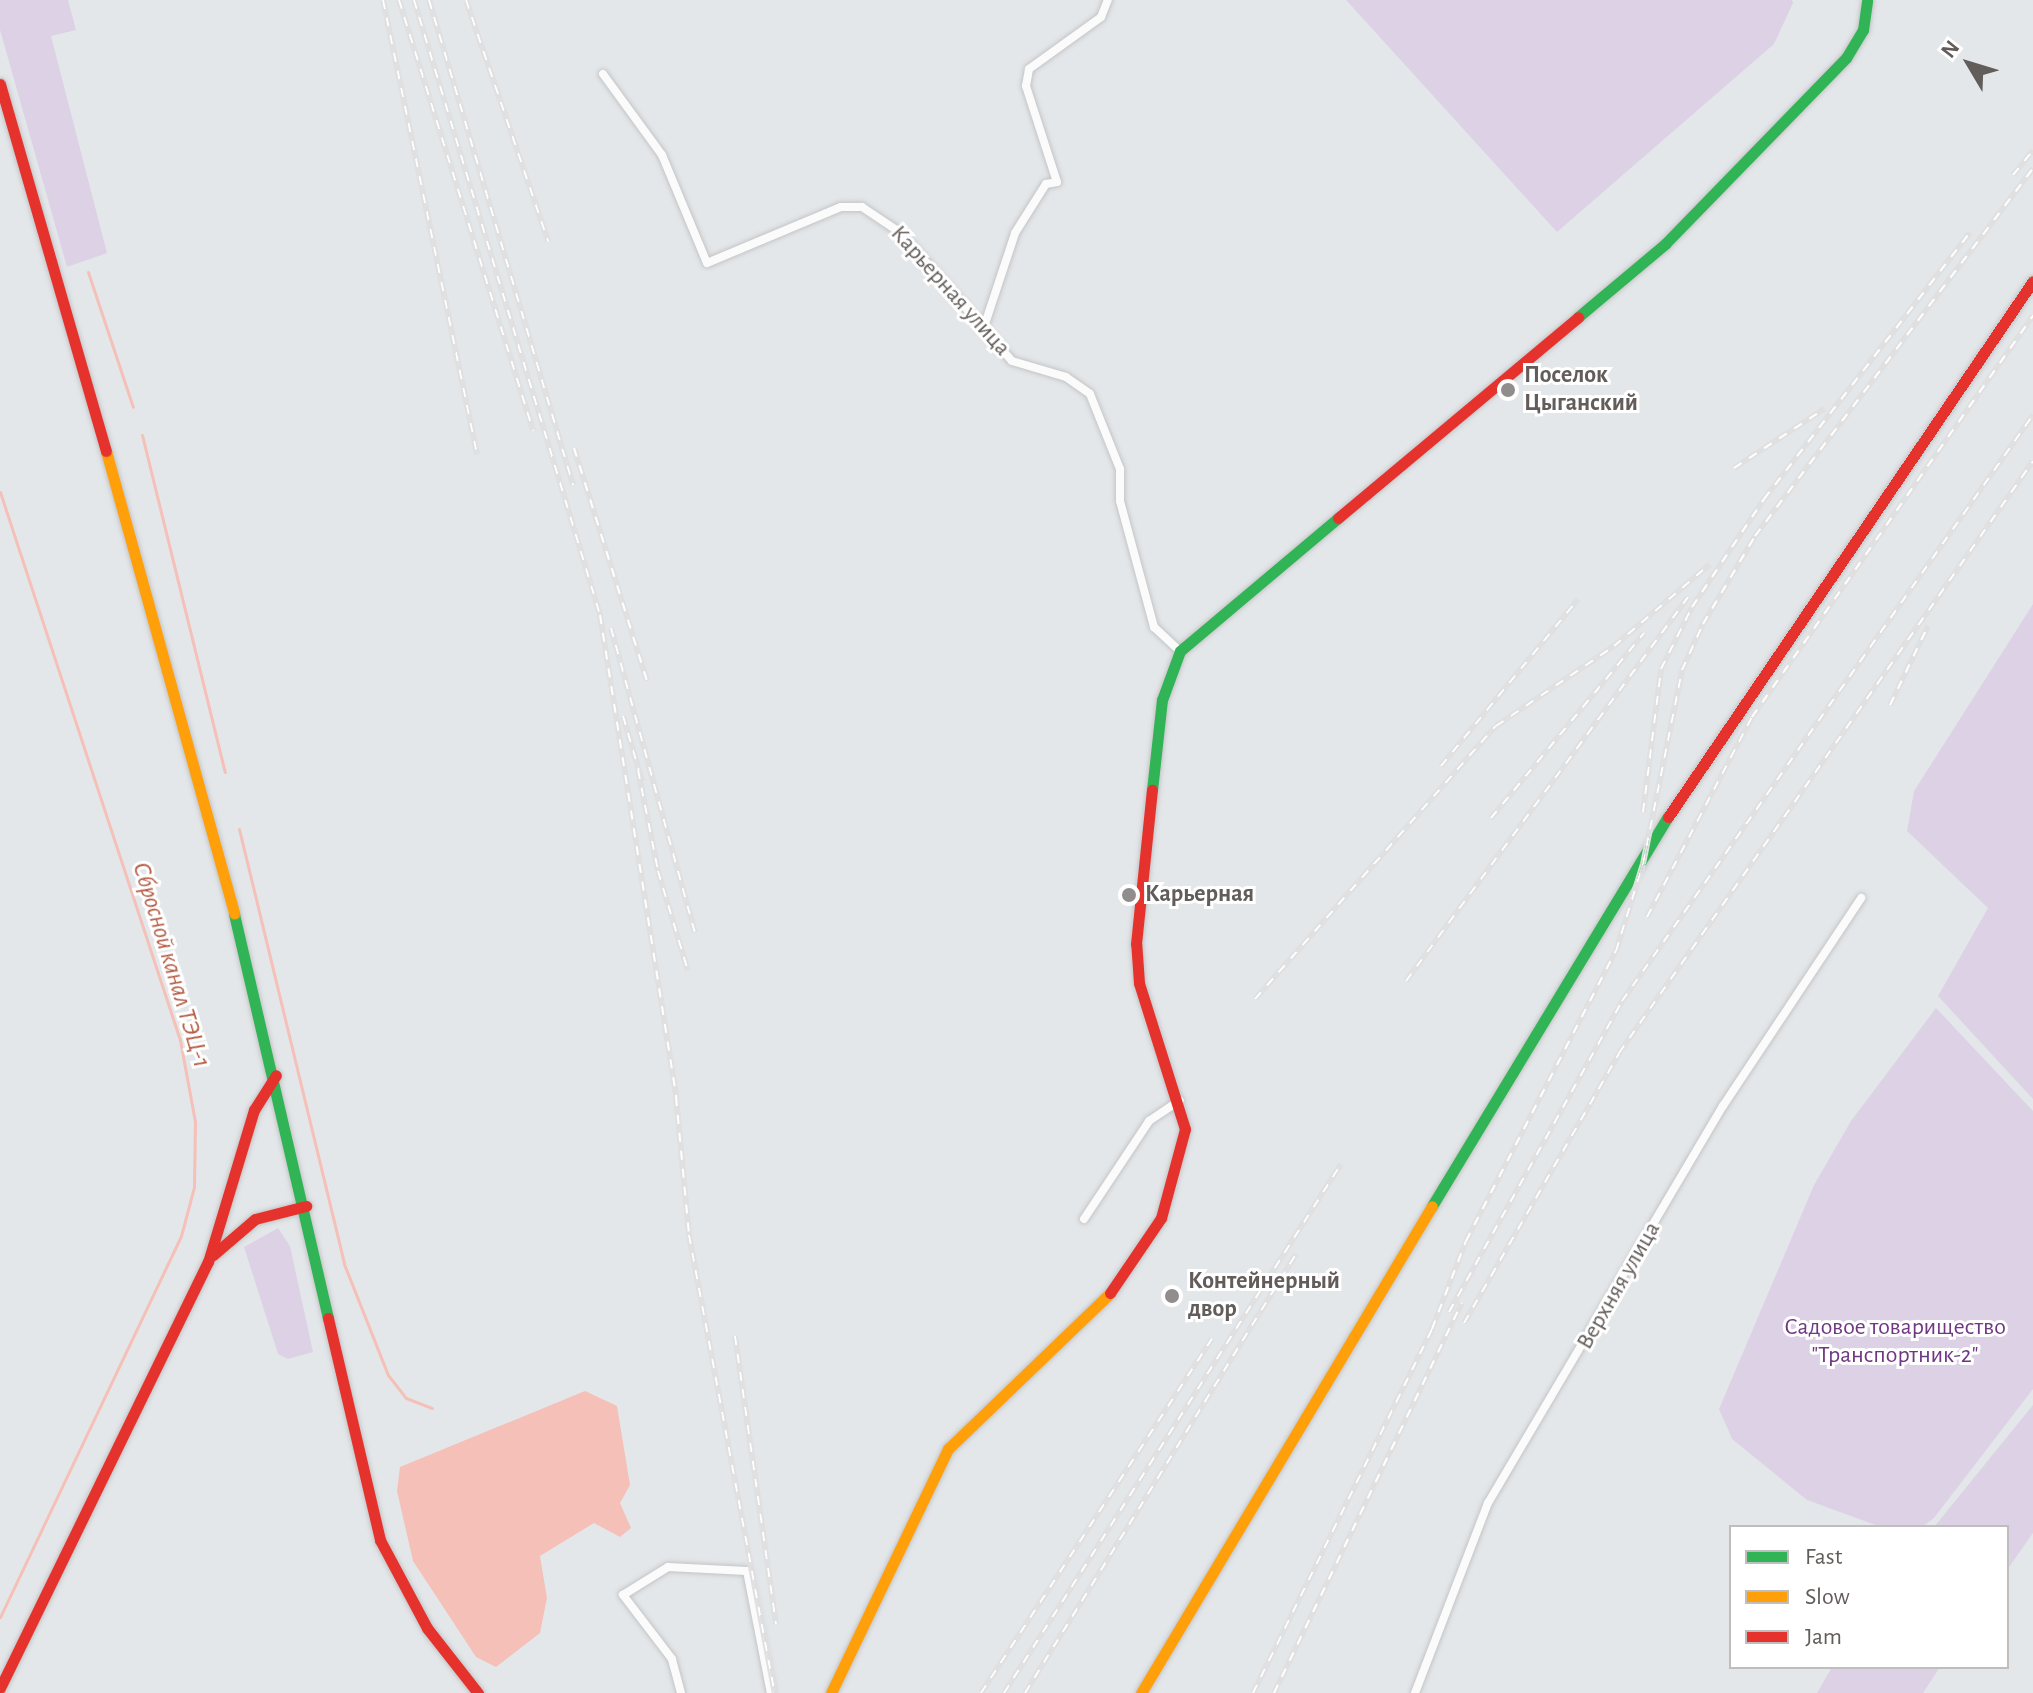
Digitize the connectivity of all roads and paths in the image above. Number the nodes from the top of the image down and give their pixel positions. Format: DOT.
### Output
graph roads {
  1 [pos="1108,0"];
  2 [pos="1867,0"];
  3 [pos="603,74"];
  4 [pos="0,84"];
  5 [pos="2033,281"];
  6 [pos="983,330"];
  7 [pos="1180,651"];
  8 [pos="1861,898"];
  9 [pos="276,1075"];
  10 [pos="1180,1100"];
  11 [pos="306,1206"];
  12 [pos="1084,1219"];
  13 [pos="208,1262"];
  14 [pos="0,1688"];
  15 [pos="478,1693"];
  16 [pos="681,1693"];
  17 [pos="771,1693"];
  18 [pos="831,1693"];
  19 [pos="1141,1693"];
  20 [pos="1415,1693"];
  1 -- 6 [label="street"];
  2 -- 7 [label="main road"];
  3 -- 6 [label="street, Карьерная улица"];
  4 -- 9 [label="main road"];
  5 -- 19 [label="main road"];
  6 -- 7 [label="street, Карьерная улица"];
  7 -- 10 [label="main road"];
  8 -- 20 [label="street, Верхняя улица"];
  9 -- 11 [label="main road"];
  9 -- 13 [label="main road"];
  10 -- 12 [label="street"];
  10 -- 18 [label="main road"];
  11 -- 13 [label="main road"];
  11 -- 15 [label="main road"];
  13 -- 14 [label="main road"];
  16 -- 17 [label="street"];
}
